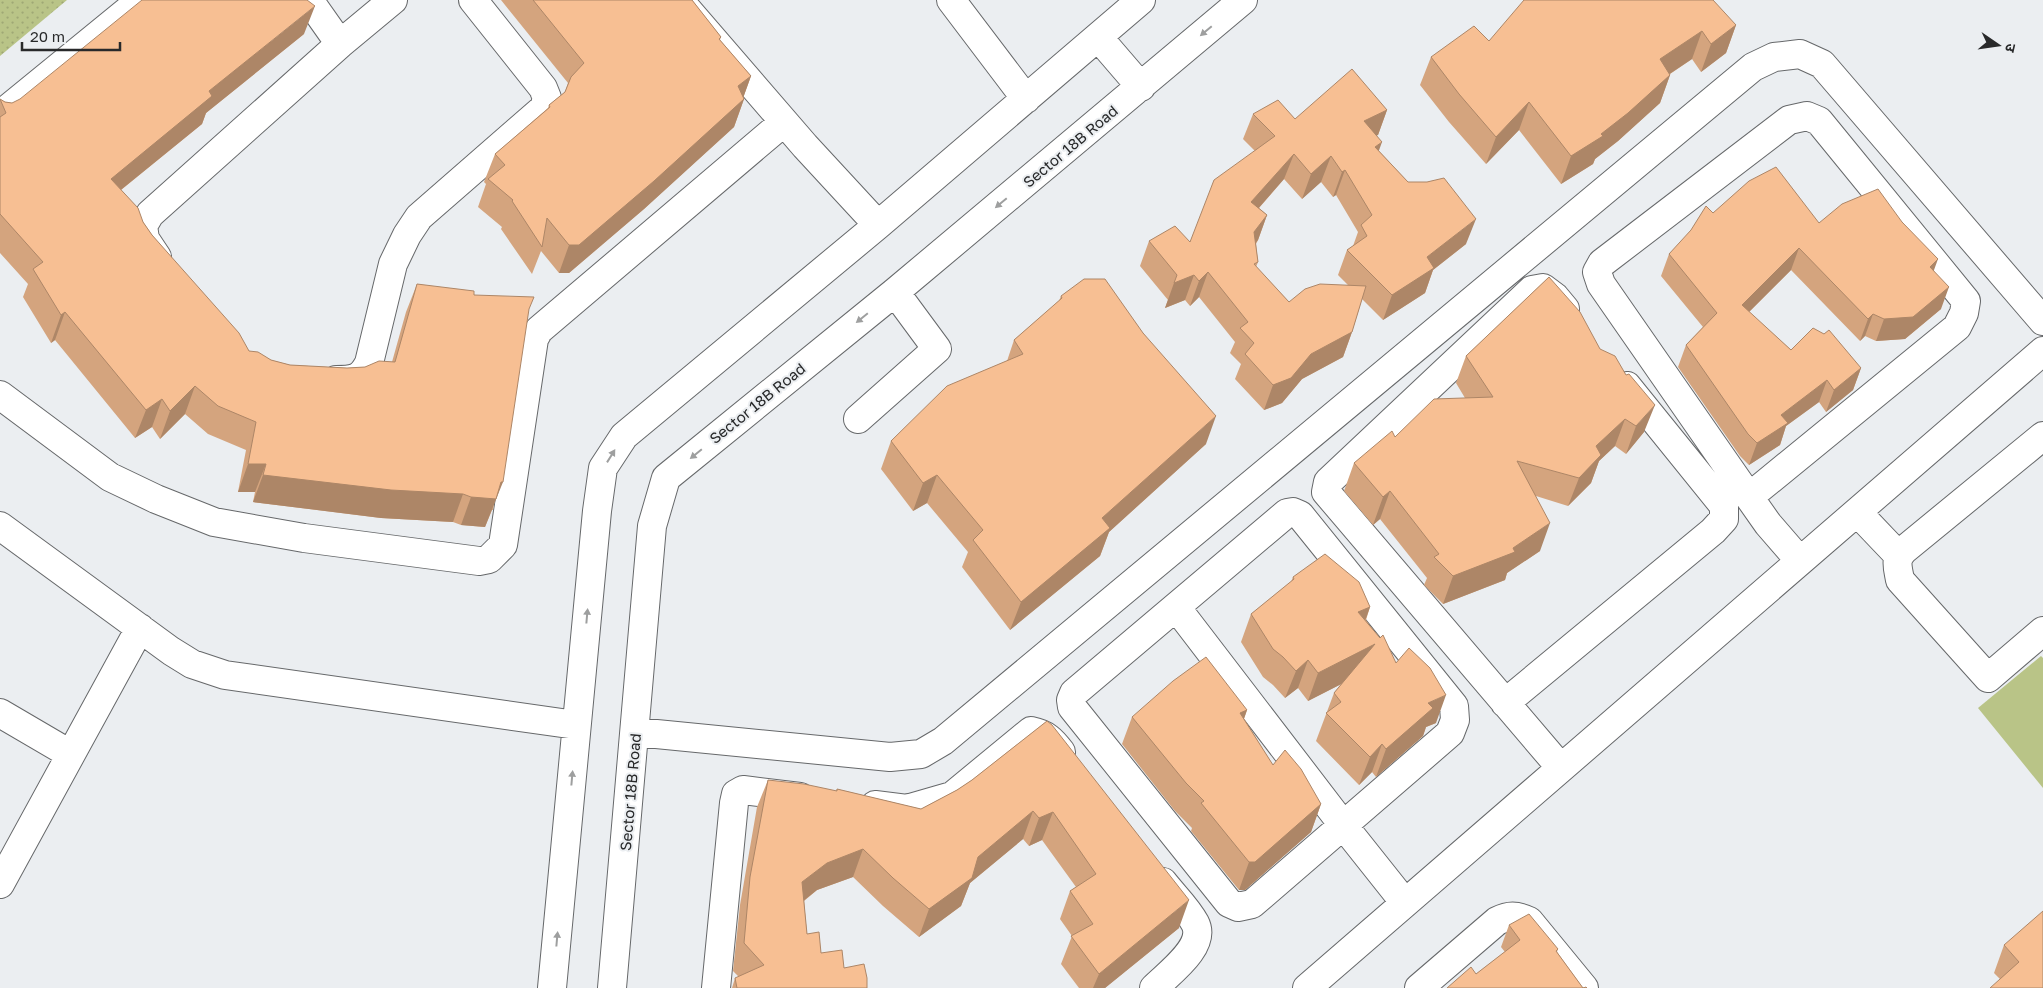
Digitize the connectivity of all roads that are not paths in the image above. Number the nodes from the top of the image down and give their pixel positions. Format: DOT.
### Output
graph roads {
  1 [pos="141,0"];
  2 [pos="309,0"];
  3 [pos="392,0"];
  4 [pos="473,0"];
  5 [pos="678,0"];
  6 [pos="951,0"];
  7 [pos="1141,0"];
  8 [pos="1243,0"];
  9 [pos="1098,37"];
  10 [pos="340,44"];
  11 [pos="1141,87"];
  12 [pos="1026,99"];
  13 [pos="0,115"];
  14 [pos="784,122"];
  15 [pos="878,225"];
  16 [pos="173,275"];
  17 [pos="895,292"];
  18 [pos="2043,322"];
  19 [pos="1580,328"];
  20 [pos="2043,351"];
  21 [pos="1612,367"];
  22 [pos="310,379"];
  23 [pos="0,395"];
  24 [pos="858,419"];
  25 [pos="2043,436"];
  26 [pos="1749,498"];
  27 [pos="1857,512"];
  28 [pos="0,526"];
  29 [pos="1898,555"];
  30 [pos="1800,561"];
  31 [pos="1176,606"];
  32 [pos="140,628"];
  33 [pos="2043,631"];
  34 [pos="1505,703"];
  35 [pos="0,713"];
  36 [pos="576,725"];
  37 [pos="636,732"];
  38 [pos="70,754"];
  39 [pos="1561,768"];
  40 [pos="1078,773"];
  41 [pos="821,799"];
  42 [pos="851,802"];
  43 [pos="1343,825"];
  44 [pos="1145,860"];
  45 [pos="0,884"];
  46 [pos="1406,903"];
  47 [pos="552,988"];
  48 [pos="612,988"];
  49 [pos="716,988"];
  50 [pos="1154,988"];
  51 [pos="1308,988"];
  52 [pos="1419,988"];
  53 [pos="1584,988"];
  1 -- 13 [label="street"];
  2 -- 10 [label="street"];
  3 -- 10 [label="street"];
  4 -- 22 [label="street"];
  5 -- 14 [label="street"];
  6 -- 12 [label="street"];
  7 -- 9 [label="street"];
  8 -- 11 [label="street, Sector 18B Road, one-way"];
  9 -- 11 [label="street"];
  9 -- 12 [label="street"];
  10 -- 16 [label="street"];
  11 -- 17 [label="street, Sector 18B Road, one-way"];
  12 -- 15 [label="street"];
  14 -- 15 [label="street"];
  14 -- 23 [label="street"];
  36 -- 15 [label="street, one-way"];
  17 -- 24 [label="street"];
  17 -- 37 [label="street, Sector 18B Road, one-way"];
  18 -- 37 [label="street"];
  19 -- 34 [label="street"];
  20 -- 27 [label="street"];
  21 -- 34 [label="street"];
  25 -- 29 [label="street"];
  26 -- 26 [label="street"];
  26 -- 30 [label="street"];
  27 -- 29 [label="street"];
  27 -- 30 [label="street"];
  28 -- 32 [label="street"];
  29 -- 33 [label="street"];
  30 -- 39 [label="street"];
  31 -- 43 [label="street"];
  31 -- 43 [label="street"];
  31 -- 43 [label="street"];
  32 -- 36 [label="street"];
  32 -- 38 [label="street"];
  34 -- 39 [label="street"];
  35 -- 38 [label="street"];
  47 -- 36 [label="street, one-way"];
  37 -- 48 [label="street, Sector 18B Road"];
  38 -- 45 [label="street"];
  39 -- 46 [label="street"];
  40 -- 42 [label="street"];
  41 -- 49 [label="street"];
  43 -- 46 [label="street"];
  44 -- 50 [label="street"];
  46 -- 51 [label="street"];
  52 -- 53 [label="street"];
}
